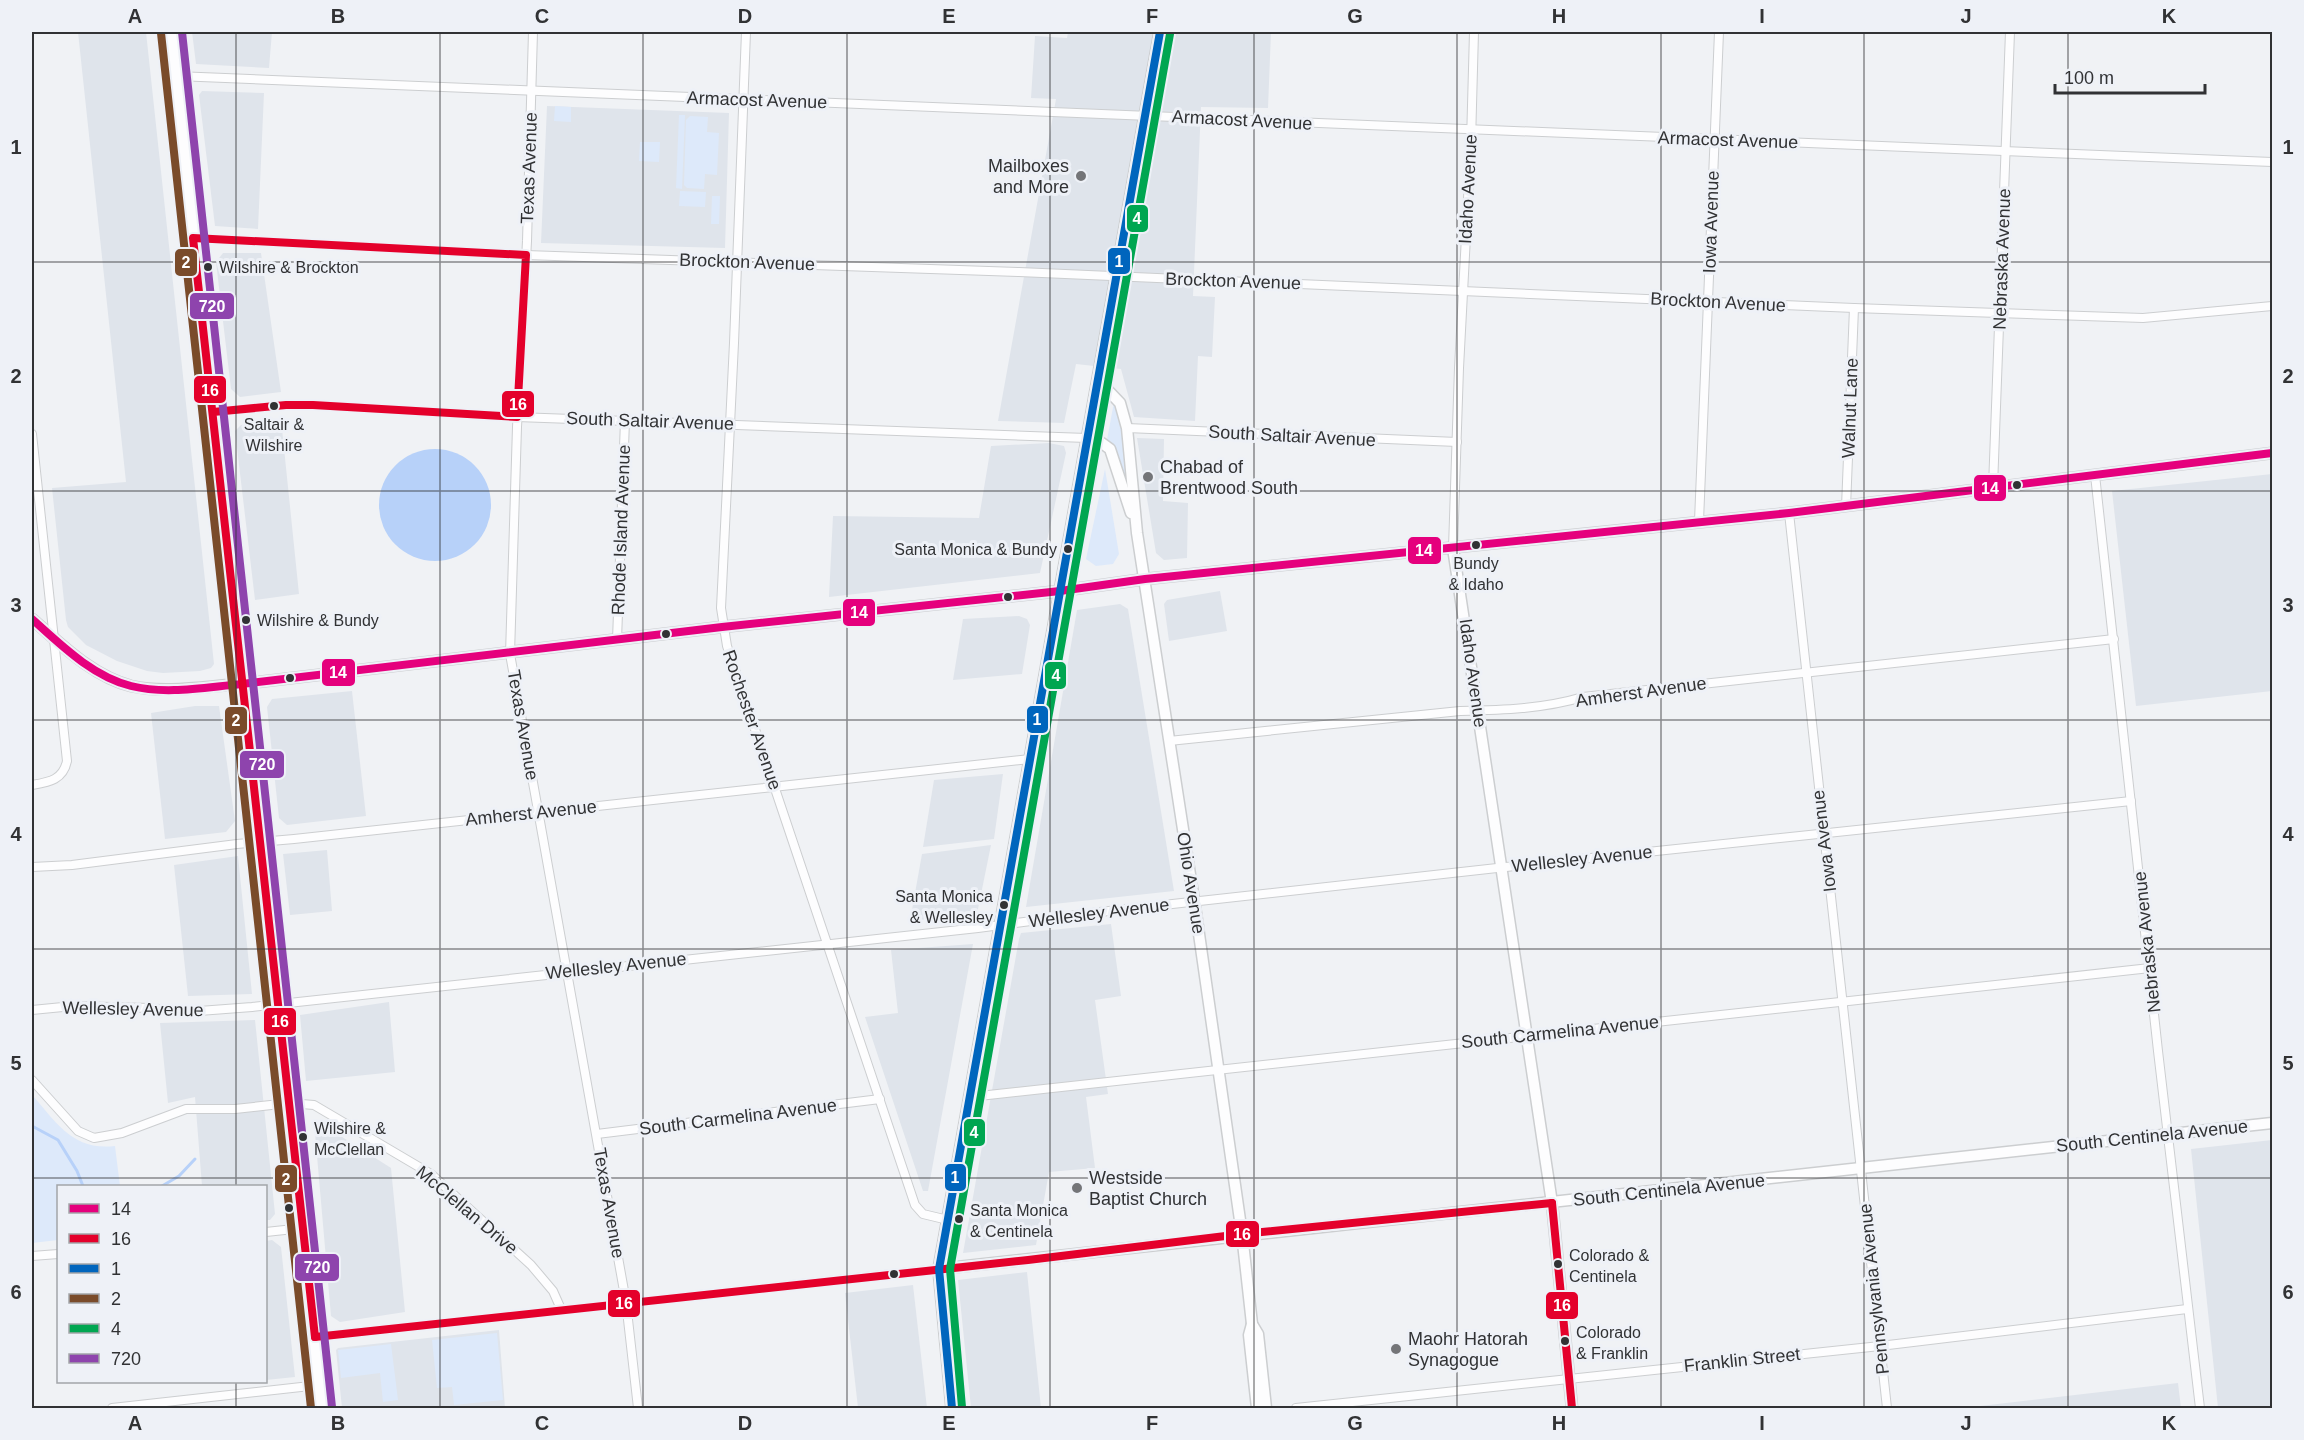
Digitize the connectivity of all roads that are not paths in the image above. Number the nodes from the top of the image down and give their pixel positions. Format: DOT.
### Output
graph roads {
  1 [pos="171,32"];
  2 [pos="533,32"];
  3 [pos="746,32"];
  4 [pos="1160,32"];
  5 [pos="1474,32"];
  6 [pos="1719,32"];
  7 [pos="2010,32"];
  8 [pos="176,76"];
  9 [pos="531,92"];
  10 [pos="743,99"];
  11 [pos="1145,116"];
  12 [pos="1472,131"];
  13 [pos="1714,139"];
  14 [pos="2006,152"];
  15 [pos="2272,162"];
  16 [pos="193,238"];
  17 [pos="526,255"];
  18 [pos="737,261"];
  19 [pos="1116,277"];
  20 [pos="1463,291"];
  21 [pos="1708,302"];
  22 [pos="2272,306"];
  23 [pos="1854,308"];
  24 [pos="2000,312"];
  25 [pos="1098,380"];
  26 [pos="213,412"];
  27 [pos="517,417"];
  28 [pos="625,420"];
  29 [pos="730,424"];
  30 [pos="1127,428"];
  31 [pos="32,434"];
  32 [pos="1087,438"];
  33 [pos="1457,442"];
  34 [pos="2272,453"];
  35 [pos="2095,475"];
  36 [pos="1993,487"];
  37 [pos="1846,507"];
  38 [pos="1789,513"];
  39 [pos="1699,521"];
  40 [pos="1137,533"];
  41 [pos="1454,548"];
  42 [pos="1144,579"];
  43 [pos="1060,591"];
  44 [pos="32,619"];
  45 [pos="722,627"];
  46 [pos="53,637"];
  47 [pos="2114,639"];
  48 [pos="617,640"];
  49 [pos="510,654"];
  50 [pos="1806,672"];
  51 [pos="243,684"];
  52 [pos="1478,711"];
  53 [pos="1169,741"];
  54 [pos="1030,759"];
  55 [pos="32,785"];
  56 [pos="774,785"];
  57 [pos="2131,801"];
  58 [pos="538,813"];
  59 [pos="1822,834"];
  60 [pos="260,841"];
  61 [pos="32,867"];
  62 [pos="1502,867"];
  63 [pos="1194,902"];
  64 [pos="1000,925"];
  65 [pos="827,945"];
  66 [pos="2150,968"];
  67 [pos="566,972"];
  68 [pos="1842,1002"];
  69 [pos="278,1004"];
  70 [pos="32,1010"];
  71 [pos="1527,1035"];
  72 [pos="1218,1070"];
  73 [pos="32,1080"];
  74 [pos="970,1097"];
  75 [pos="880,1100"];
  76 [pos="289,1103"];
  77 [pos="2272,1123"];
  78 [pos="597,1134"];
  79 [pos="2169,1135"];
  80 [pos="1860,1169"];
  81 [pos="1552,1203"];
  82 [pos="948,1220"];
  83 [pos="303,1228"];
  84 [pos="267,1232"];
  85 [pos="1242,1234"];
  86 [pos="57,1254"];
  87 [pos="32,1256"];
  88 [pos="939,1269"];
  89 [pos="626,1302"];
  90 [pos="561,1309"];
  91 [pos="2187,1309"];
  92 [pos="1252,1324"];
  93 [pos="315,1337"];
  94 [pos="1880,1346"];
  95 [pos="1569,1379"];
  96 [pos="320,1385"];
  97 [pos="111,1408"];
  98 [pos="322,1408"];
  99 [pos="638,1408"];
  100 [pos="952,1408"];
  101 [pos="1257,1408"];
  102 [pos="1266,1408"];
  103 [pos="1296,1408"];
  104 [pos="1572,1408"];
  105 [pos="1887,1408"];
  106 [pos="2200,1408"];
  1 -- 8 [label="main road"];
  2 -- 9 [label="street, Texas Avenue"];
  3 -- 10 [label="street, Rochester Avenue"];
  4 -- 11 [label="main road"];
  5 -- 12 [label="street, Idaho Avenue"];
  6 -- 13 [label="street, Iowa Avenue"];
  7 -- 14 [label="street, Nebraska Avenue"];
  8 -- 9 [label="street, Armacost Avenue"];
  8 -- 16 [label="main road"];
  9 -- 10 [label="street, Armacost Avenue"];
  9 -- 17 [label="street, Texas Avenue"];
  10 -- 11 [label="street, Armacost Avenue"];
  10 -- 18 [label="street, Rochester Avenue"];
  11 -- 12 [label="street, Armacost Avenue"];
  11 -- 19 [label="main road"];
  12 -- 13 [label="street, Armacost Avenue"];
  12 -- 20 [label="street, Idaho Avenue"];
  13 -- 14 [label="street, Armacost Avenue"];
  13 -- 21 [label="street, Iowa Avenue"];
  14 -- 15 [label="street, Armacost Avenue"];
  14 -- 24 [label="street, Nebraska Avenue"];
  16 -- 17 [label="street, Brockton Avenue"];
  16 -- 26 [label="main road"];
  17 -- 18 [label="street, Brockton Avenue"];
  17 -- 27 [label="street, Texas Avenue"];
  18 -- 19 [label="street, Brockton Avenue"];
  18 -- 29 [label="street, Rochester Avenue"];
  19 -- 20 [label="street, Brockton Avenue"];
  19 -- 25 [label="main road"];
  20 -- 21 [label="street, Brockton Avenue"];
  20 -- 33 [label="street, Idaho Avenue"];
  21 -- 23 [label="street, Brockton Avenue"];
  21 -- 39 [label="street, Iowa Avenue"];
  22 -- 24 [label="street, Brockton Avenue"];
  23 -- 24 [label="street, Brockton Avenue"];
  23 -- 37 [label="street, Walnut Lane"];
  24 -- 36 [label="street, Nebraska Avenue"];
  25 -- 30 [label="street, Ohio Avenue"];
  25 -- 32 [label="main road"];
  26 -- 27 [label="street, South Saltair Avenue"];
  26 -- 51 [label="main road"];
  27 -- 28 [label="street, South Saltair Avenue"];
  27 -- 49 [label="street, Texas Avenue"];
  28 -- 29 [label="street, South Saltair Avenue"];
  28 -- 48 [label="street, Rhode Island Avenue"];
  29 -- 32 [label="street, South Saltair Avenue"];
  29 -- 45 [label="street, Rochester Avenue"];
  30 -- 33 [label="street, South Saltair Avenue"];
  30 -- 40 [label="street, Ohio Avenue"];
  31 -- 46 [label="street"];
  32 -- 40 [label="street, Ohio Avenue"];
  32 -- 43 [label="main road"];
  33 -- 41 [label="street, Idaho Avenue"];
  34 -- 35 [label="street"];
  35 -- 36 [label="street"];
  35 -- 47 [label="street, Nebraska Avenue"];
  36 -- 37 [label="street"];
  37 -- 38 [label="street"];
  38 -- 39 [label="street"];
  38 -- 50 [label="street, Iowa Avenue"];
  39 -- 41 [label="street"];
  40 -- 42 [label="street, Ohio Avenue"];
  41 -- 42 [label="street"];
  41 -- 52 [label="street, Idaho Avenue"];
  42 -- 43 [label="street"];
  42 -- 53 [label="street, Ohio Avenue"];
  43 -- 45 [label="street"];
  43 -- 54 [label="main road"];
  44 -- 46 [label="street"];
  45 -- 48 [label="street"];
  45 -- 56 [label="street, Rochester Avenue"];
  46 -- 51 [label="street"];
  46 -- 55 [label="street"];
  47 -- 50 [label="street, Amherst Avenue"];
  47 -- 57 [label="street, Nebraska Avenue"];
  48 -- 49 [label="street"];
  49 -- 51 [label="street"];
  49 -- 58 [label="street, Texas Avenue"];
  50 -- 52 [label="street, Amherst Avenue"];
  50 -- 59 [label="street, Iowa Avenue"];
  51 -- 60 [label="main road"];
  52 -- 53 [label="street, Amherst Avenue"];
  52 -- 62 [label="street, Idaho Avenue"];
  53 -- 63 [label="street, Ohio Avenue"];
  54 -- 56 [label="street, Amherst Avenue"];
  54 -- 64 [label="main road"];
  56 -- 58 [label="street, Amherst Avenue"];
  56 -- 65 [label="street, Rochester Avenue"];
  57 -- 59 [label="street, Wellesley Avenue"];
  57 -- 66 [label="street, Nebraska Avenue"];
  58 -- 60 [label="street, Amherst Avenue"];
  58 -- 67 [label="street, Texas Avenue"];
  59 -- 62 [label="street, Wellesley Avenue"];
  59 -- 68 [label="street, Iowa Avenue"];
  60 -- 61 [label="street, Amherst Avenue"];
  60 -- 69 [label="main road"];
  62 -- 63 [label="street, Wellesley Avenue"];
  62 -- 71 [label="street, Idaho Avenue"];
  63 -- 64 [label="street, Wellesley Avenue"];
  63 -- 72 [label="street, Ohio Avenue"];
  64 -- 65 [label="street, Wellesley Avenue"];
  64 -- 74 [label="main road"];
  65 -- 67 [label="street, Wellesley Avenue"];
  65 -- 75 [label="street, Rochester Avenue"];
  66 -- 68 [label="street, South Carmelina Avenue"];
  66 -- 79 [label="street, Nebraska Avenue"];
  67 -- 69 [label="street, Wellesley Avenue"];
  67 -- 78 [label="street, Texas Avenue"];
  68 -- 71 [label="street, South Carmelina Avenue"];
  68 -- 80 [label="street, Iowa Avenue"];
  69 -- 70 [label="street, Wellesley Avenue"];
  69 -- 76 [label="main road"];
  71 -- 72 [label="street, South Carmelina Avenue"];
  71 -- 81 [label="street, Idaho Avenue"];
  72 -- 74 [label="street, South Carmelina Avenue"];
  72 -- 85 [label="street, Ohio Avenue"];
  73 -- 76 [label="street, McClellan Drive"];
  74 -- 82 [label="main road"];
  75 -- 78 [label="street, South Carmelina Avenue"];
  75 -- 82 [label="street, Rochester Avenue"];
  76 -- 83 [label="main road"];
  76 -- 90 [label="street, McClellan Drive"];
  77 -- 79 [label="street, South Centinela Avenue"];
  78 -- 89 [label="street, Texas Avenue"];
  79 -- 80 [label="street, South Centinela Avenue"];
  79 -- 91 [label="street, Nebraska Avenue"];
  80 -- 81 [label="street, South Centinela Avenue"];
  80 -- 94 [label="street, Pennsylvania Avenue"];
  81 -- 85 [label="street, South Centinela Avenue"];
  81 -- 95 [label="street, Idaho Avenue"];
  82 -- 88 [label="main road"];
  83 -- 84 [label="street"];
  83 -- 93 [label="main road"];
  85 -- 88 [label="street, South Centinela Avenue"];
  85 -- 92 [label="street, Ohio Avenue"];
  86 -- 87 [label="street"];
  88 -- 89 [label="street, South Centinela Avenue"];
  88 -- 100 [label="main road"];
  89 -- 90 [label="street, South Centinela Avenue"];
  89 -- 99 [label="street, Texas Avenue"];
  90 -- 93 [label="street, South Centinela Avenue"];
  91 -- 94 [label="street, Franklin Street"];
  91 -- 106 [label="street, Nebraska Avenue"];
  92 -- 101 [label="street"];
  92 -- 102 [label="street"];
  93 -- 96 [label="main road"];
  94 -- 95 [label="street, Franklin Street"];
  94 -- 105 [label="street, Pennsylvania Avenue"];
  95 -- 103 [label="street, Franklin Street"];
  95 -- 104 [label="street, Idaho Avenue"];
  96 -- 97 [label="street"];
  96 -- 98 [label="main road"];
}
